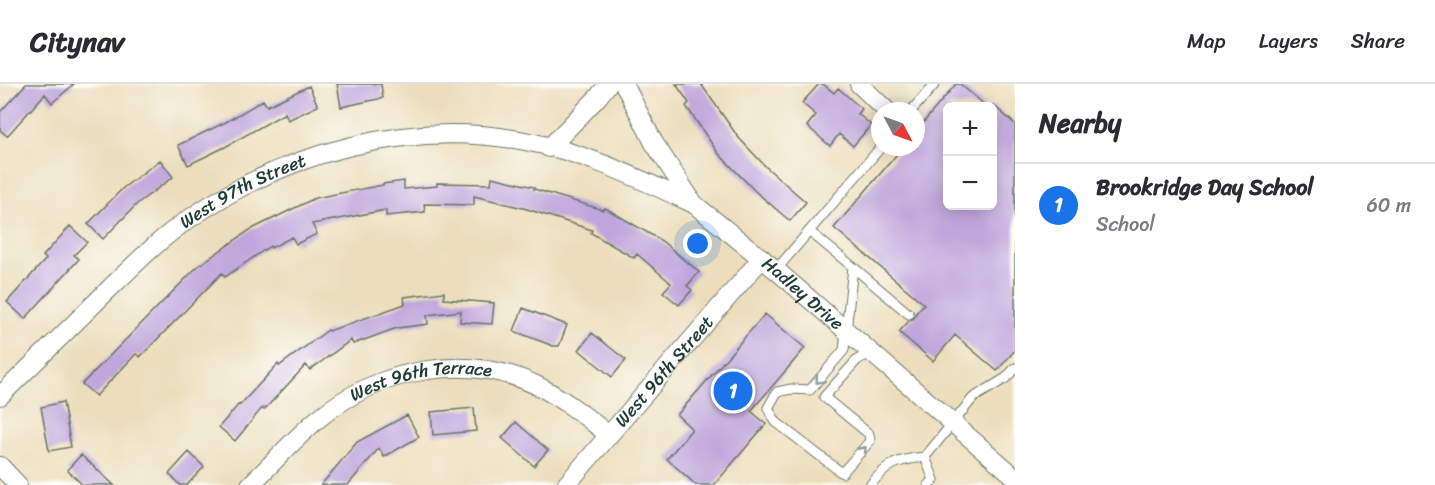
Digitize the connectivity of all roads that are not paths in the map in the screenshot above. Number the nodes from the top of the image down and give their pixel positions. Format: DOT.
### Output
graph roads {
  1 [pos="608,84"];
  2 [pos="624,84"];
  3 [pos="935,84"];
  4 [pos="867,87"];
  5 [pos="880,102"];
  6 [pos="919,102"];
  7 [pos="549,148"];
  8 [pos="872,156"];
  9 [pos="694,204"];
  10 [pos="809,231"];
  11 [pos="769,264"];
  12 [pos="853,267"];
  13 [pos="909,314"];
  14 [pos="846,331"];
  15 [pos="872,352"];
  16 [pos="1015,368"];
  17 [pos="0,396"];
  18 [pos="953,423"];
  19 [pos="609,435"];
  20 [pos="925,457"];
  21 [pos="0,466"];
  22 [pos="1015,477"];
  23 [pos="18,485"];
  24 [pos="250,485"];
  25 [pos="566,485"];
  26 [pos="870,485"];
  27 [pos="929,485"];
  1 -- 7 [label="street"];
  2 -- 9 [label="street, Hadley Drive"];
  3 -- 6 [label="lane"];
  4 -- 5 [label="street"];
  7 -- 9 [label="street, West 97th Street"];
  7 -- 17 [label="street, West 97th Street"];
  8 -- 10 [label="lane"];
  9 -- 11 [label="street, Hadley Drive"];
  10 -- 11 [label="lane"];
  10 -- 12 [label="lane"];
  11 -- 14 [label="street, Hadley Drive"];
  11 -- 19 [label="street, West 96th Street"];
  12 -- 13 [label="lane"];
  12 -- 14 [label="lane"];
  14 -- 15 [label="street, Hadley Drive"];
  14 -- 15 [label="lane, one-way"];
  15 -- 18 [label="street, Hadley Drive"];
  16 -- 18 [label="lane"];
  18 -- 20 [label="lane"];
  18 -- 22 [label="street, Hadley Drive"];
  19 -- 24 [label="street, West 96th Terrace"];
  19 -- 25 [label="street, West 96th Street"];
  20 -- 26 [label="lane"];
  20 -- 27 [label="lane"];
  21 -- 23 [label="street"];
}
